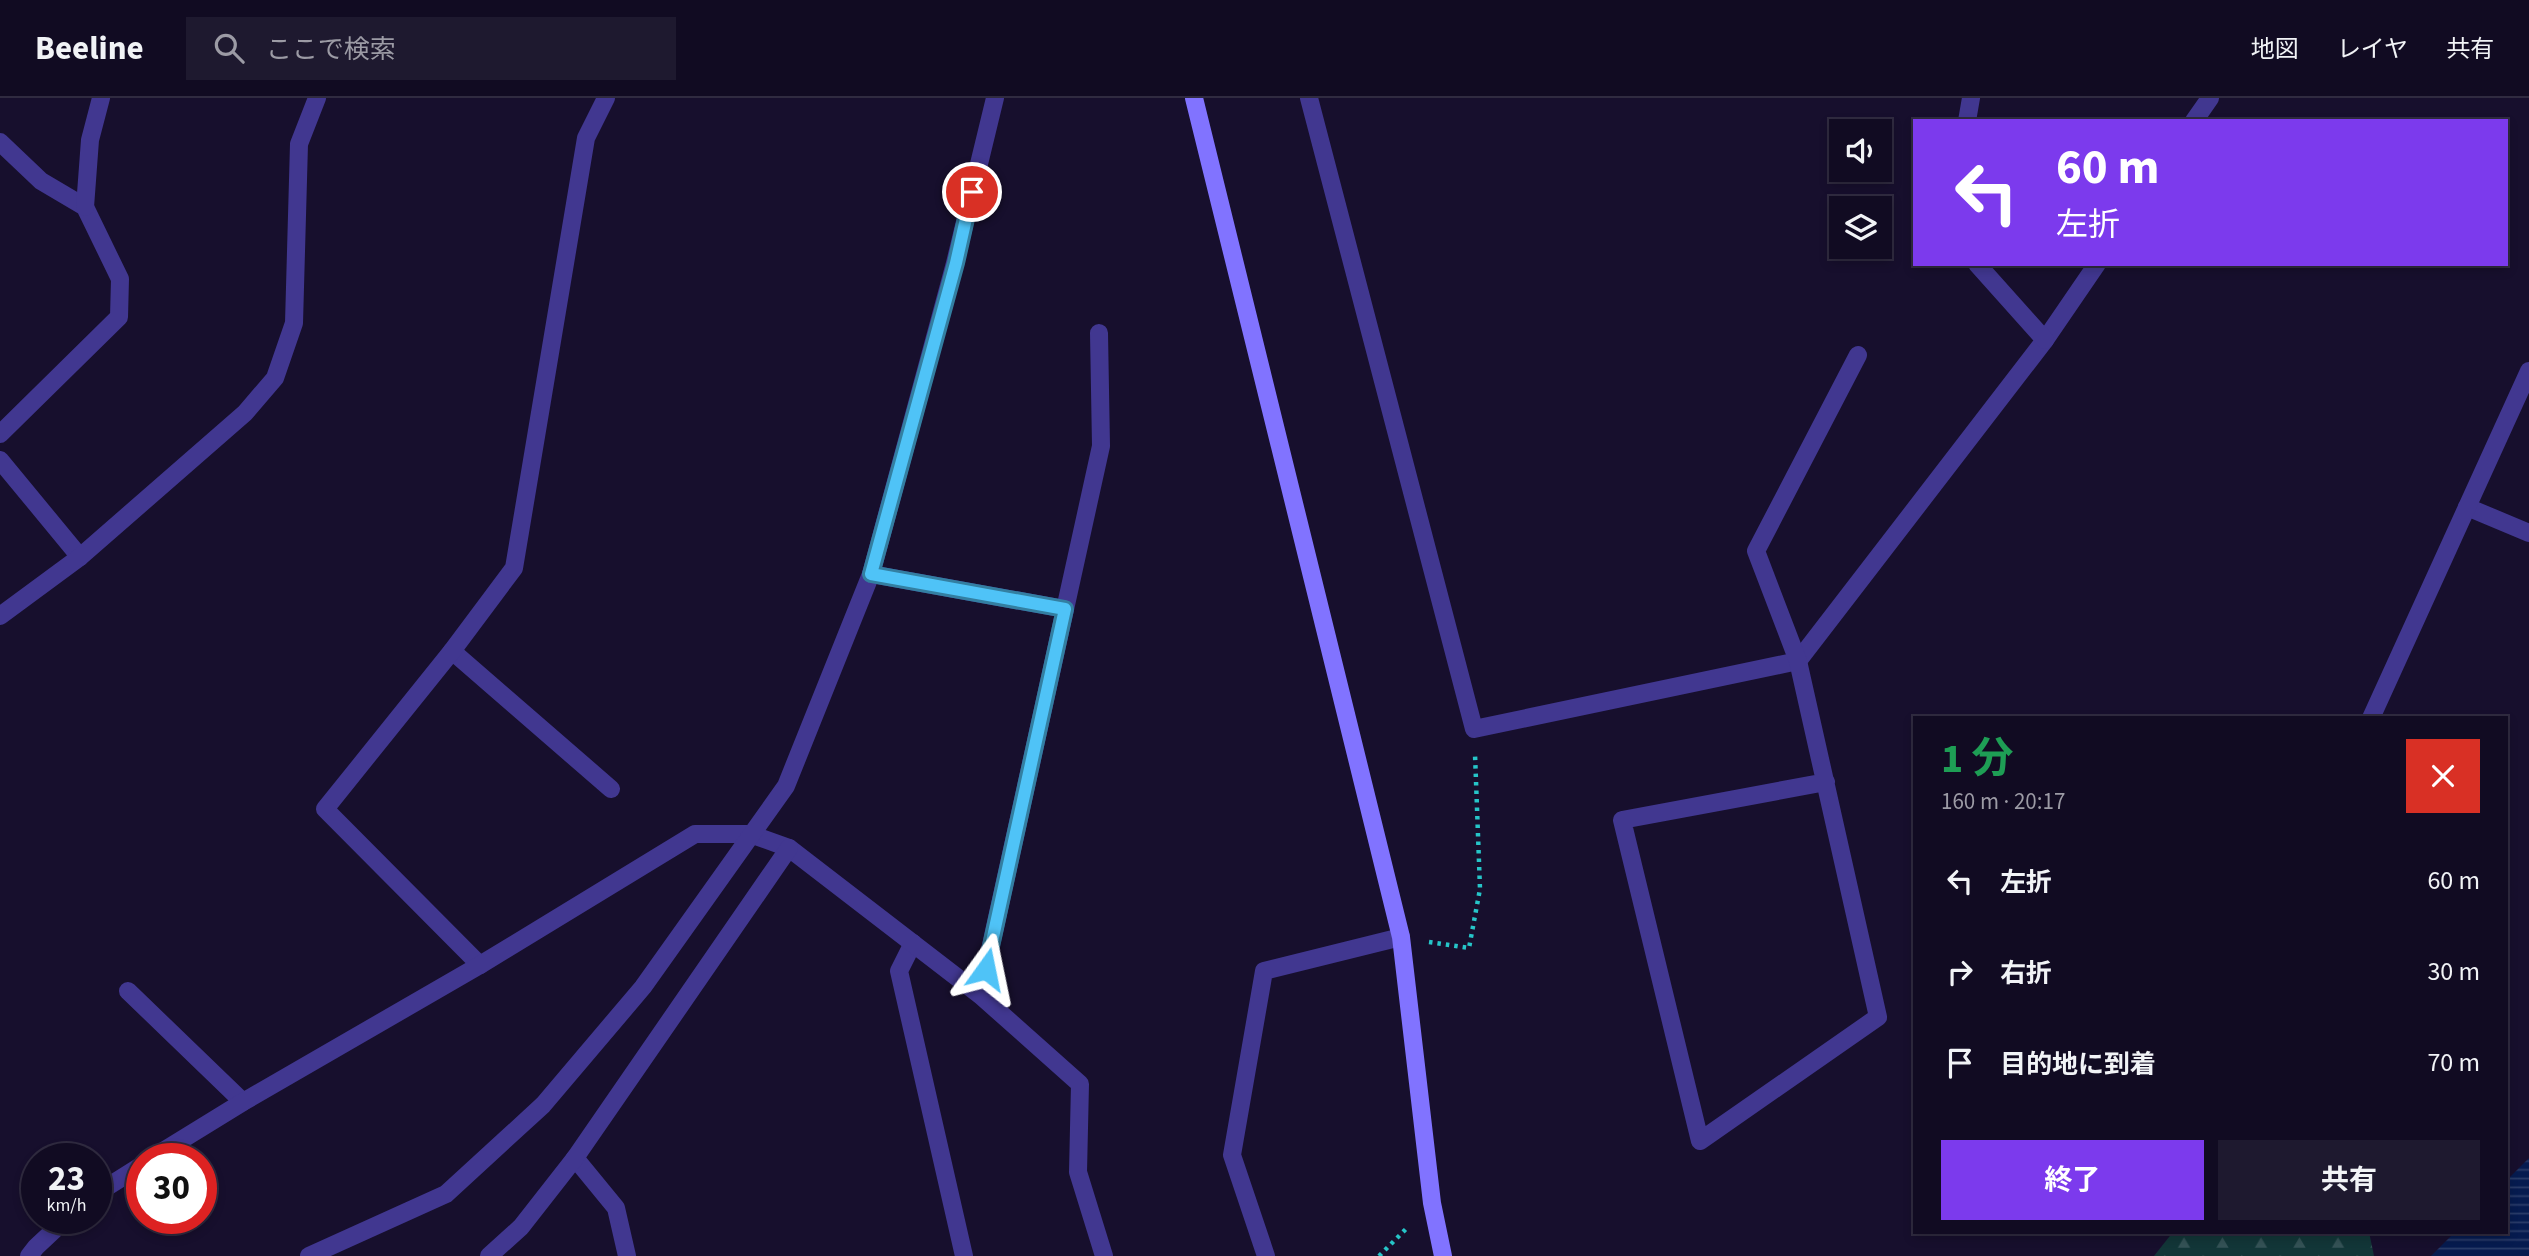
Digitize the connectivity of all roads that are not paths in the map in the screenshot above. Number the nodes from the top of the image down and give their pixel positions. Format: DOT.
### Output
graph roads {
  1 [pos="101,98"];
  2 [pos="317,98"];
  3 [pos="606,98"];
  4 [pos="995,98"];
  5 [pos="1194,98"];
  6 [pos="1309,98"];
  7 [pos="1971,98"];
  8 [pos="2210,98"];
  9 [pos="1967,119"];
  10 [pos="2195,119"];
  11 [pos="0,142"];
  12 [pos="85,207"];
  13 [pos="1979,266"];
  14 [pos="2096,266"];
  15 [pos="1099,334"];
  16 [pos="2045,340"];
  17 [pos="1858,355"];
  18 [pos="2529,371"];
  19 [pos="0,434"];
  20 [pos="0,460"];
  21 [pos="2467,507"];
  22 [pos="2529,533"];
  23 [pos="80,557"];
  24 [pos="871,574"];
  25 [pos="1065,609"];
  26 [pos="0,616"];
  27 [pos="452,652"];
  28 [pos="1798,661"];
  29 [pos="2372,716"];
  30 [pos="1826,782"];
  31 [pos="611,789"];
  32 [pos="750,834"];
  33 [pos="789,848"];
  34 [pos="1401,937"];
  35 [pos="913,943"];
  36 [pos="480,965"];
  37 [pos="128,991"];
  38 [pos="981,995"];
  39 [pos="243,1102"];
  40 [pos="176,1143"];
  41 [pos="575,1158"];
  42 [pos="50,1234"];
  43 [pos="29,1256"];
  44 [pos="309,1256"];
  45 [pos="489,1256"];
  46 [pos="627,1256"];
  47 [pos="964,1256"];
  48 [pos="1104,1256"];
  49 [pos="1266,1256"];
  50 [pos="1443,1256"];
  1 -- 12 [label="street"];
  2 -- 23 [label="street"];
  3 -- 27 [label="street"];
  4 -- 24 [label="street"];
  5 -- 34 [label="street"];
  6 -- 28 [label="street"];
  7 -- 9 [label="street"];
  8 -- 10 [label="street"];
  11 -- 12 [label="street"];
  12 -- 19 [label="street"];
  13 -- 16 [label="street"];
  14 -- 16 [label="street"];
  15 -- 25 [label="street"];
  16 -- 28 [label="street"];
  17 -- 28 [label="street"];
  18 -- 21 [label="street"];
  20 -- 23 [label="street"];
  21 -- 22 [label="street"];
  21 -- 29 [label="street"];
  23 -- 26 [label="street"];
  24 -- 25 [label="street"];
  24 -- 32 [label="street"];
  25 -- 38 [label="street"];
  27 -- 31 [label="street"];
  27 -- 36 [label="street"];
  28 -- 30 [label="street"];
  30 -- 30 [label="street"];
  32 -- 33 [label="street"];
  32 -- 36 [label="street"];
  32 -- 44 [label="street"];
  33 -- 35 [label="street"];
  33 -- 41 [label="street"];
  34 -- 49 [label="street"];
  34 -- 50 [label="street"];
  35 -- 38 [label="street"];
  35 -- 47 [label="street"];
  36 -- 39 [label="street"];
  37 -- 39 [label="street"];
  38 -- 48 [label="street"];
  39 -- 40 [label="street"];
  41 -- 45 [label="street"];
  41 -- 46 [label="street"];
  42 -- 43 [label="street"];
}
